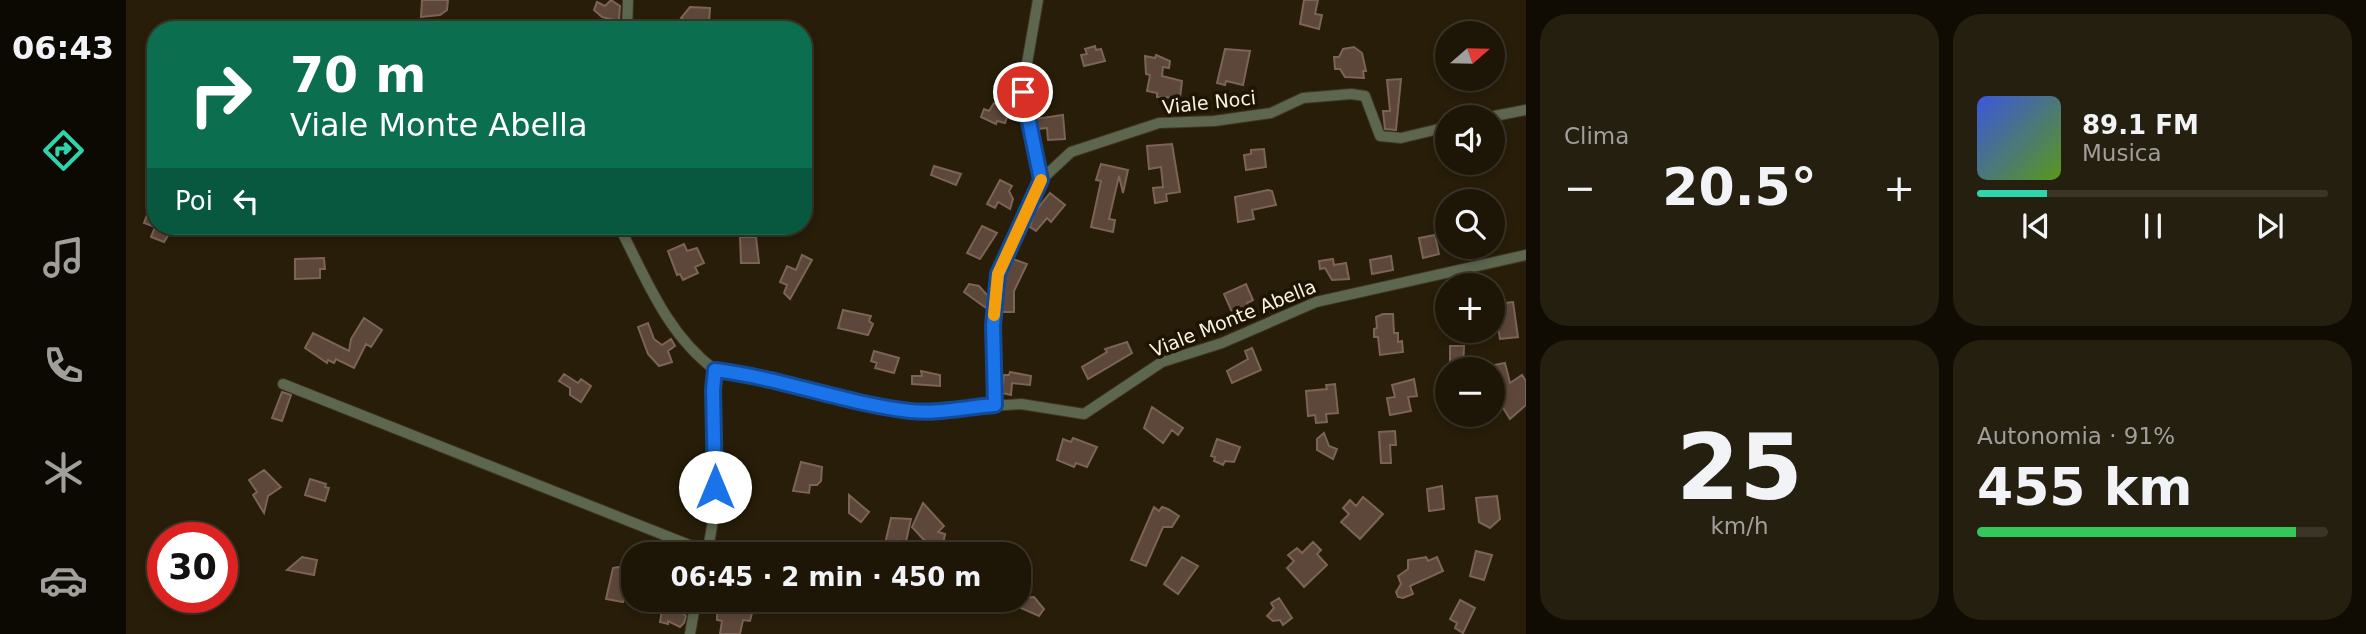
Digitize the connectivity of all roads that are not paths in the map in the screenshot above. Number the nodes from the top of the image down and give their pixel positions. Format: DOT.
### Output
graph roads {
  1 [pos="628,0"];
  2 [pos="1038,0"];
  3 [pos="627,21"];
  4 [pos="1526,110"];
  5 [pos="1505,114"];
  6 [pos="1435,130"];
  7 [pos="1041,180"];
  8 [pos="624,235"];
  9 [pos="1526,255"];
  10 [pos="715,370"];
  11 [pos="283,384"];
  12 [pos="995,405"];
  13 [pos="677,542"];
  14 [pos="709,542"];
  15 [pos="694,612"];
  16 [pos="690,634"];
  1 -- 3 [label="street"];
  2 -- 7 [label="street"];
  4 -- 5 [label="street"];
  6 -- 7 [label="street, Viale Noci"];
  7 -- 12 [label="street"];
  8 -- 10 [label="street"];
  9 -- 12 [label="street, Viale Monte Abella"];
  10 -- 12 [label="street, Viale Monte Abella"];
  10 -- 14 [label="street"];
  11 -- 13 [label="street"];
  15 -- 16 [label="street"];
}
